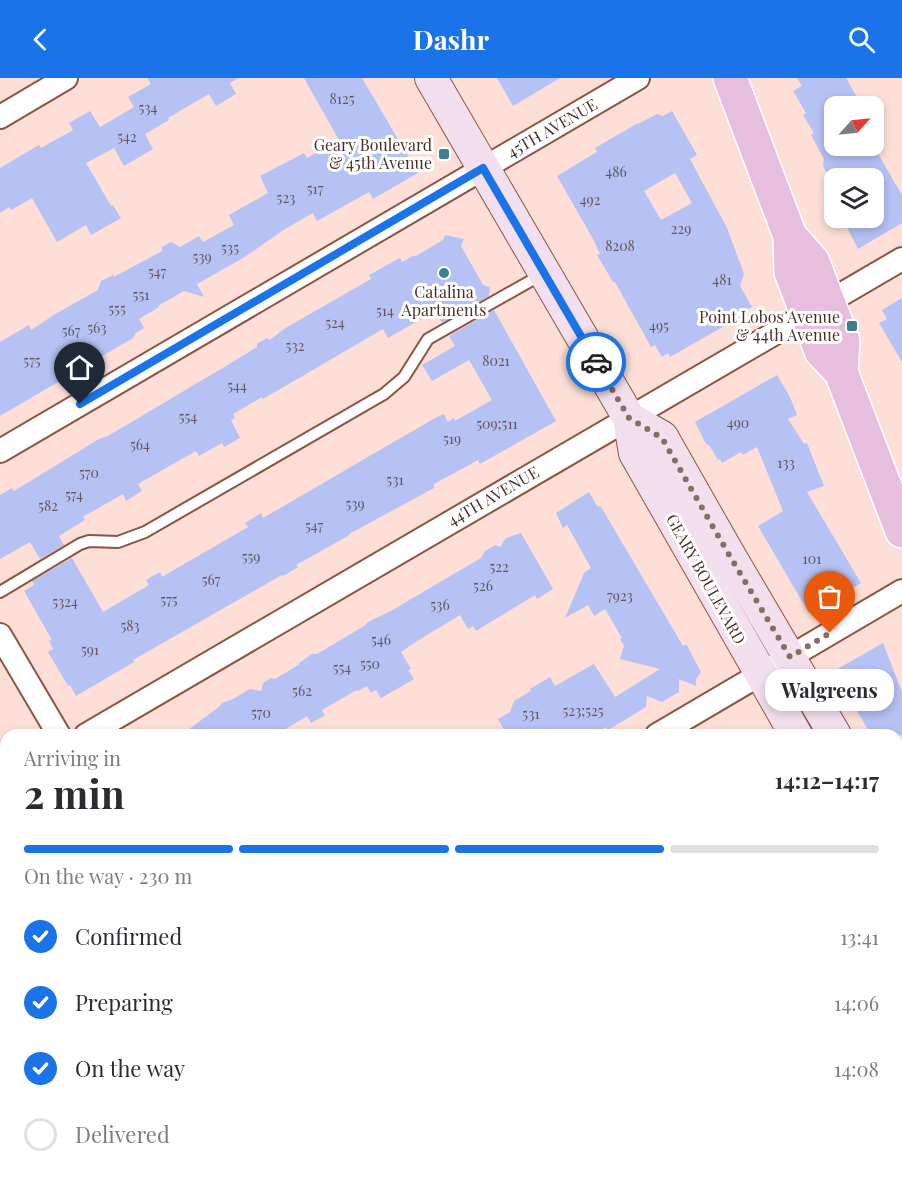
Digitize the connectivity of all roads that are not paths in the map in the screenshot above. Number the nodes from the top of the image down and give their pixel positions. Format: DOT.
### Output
graph roads {
  1 [pos="66,78"];
  2 [pos="431,78"];
  3 [pos="638,78"];
  4 [pos="730,78"];
  5 [pos="0,117"];
  6 [pos="483,168"];
  7 [pos="902,259"];
  8 [pos="544,273"];
  9 [pos="818,308"];
  10 [pos="629,418"];
  11 [pos="0,451"];
  12 [pos="902,531"];
  13 [pos="902,591"];
  14 [pos="0,592"];
  15 [pos="0,635"];
  16 [pos="790,657"];
  17 [pos="760,675"];
  18 [pos="55,729"];
  19 [pos="96,729"];
  20 [pos="667,729"];
  21 [pos="792,729"];
  22 [pos="832,729"];
  1 -- 5 [label="street"];
  2 -- 6 [label="street, GEARY BOULEVARD"];
  3 -- 6 [label="street, 45TH AVENUE"];
  4 -- 9 [label="main road"];
  6 -- 8 [label="street, GEARY BOULEVARD"];
  6 -- 11 [label="street, 45TH AVENUE"];
  7 -- 9 [label="street, 44TH AVENUE"];
  8 -- 10 [label="street, GEARY BOULEVARD"];
  8 -- 14 [label="lane"];
  9 -- 10 [label="street, 44TH AVENUE"];
  9 -- 12 [label="main road"];
  10 -- 16 [label="street, GEARY BOULEVARD"];
  10 -- 17 [label="street, GEARY BOULEVARD"];
  10 -- 19 [label="street, 44TH AVENUE"];
  13 -- 16 [label="street"];
  15 -- 18 [label="street"];
  16 -- 17 [label="street"];
  16 -- 22 [label="street, GEARY BOULEVARD"];
  17 -- 20 [label="street"];
  17 -- 21 [label="street, GEARY BOULEVARD"];
}
